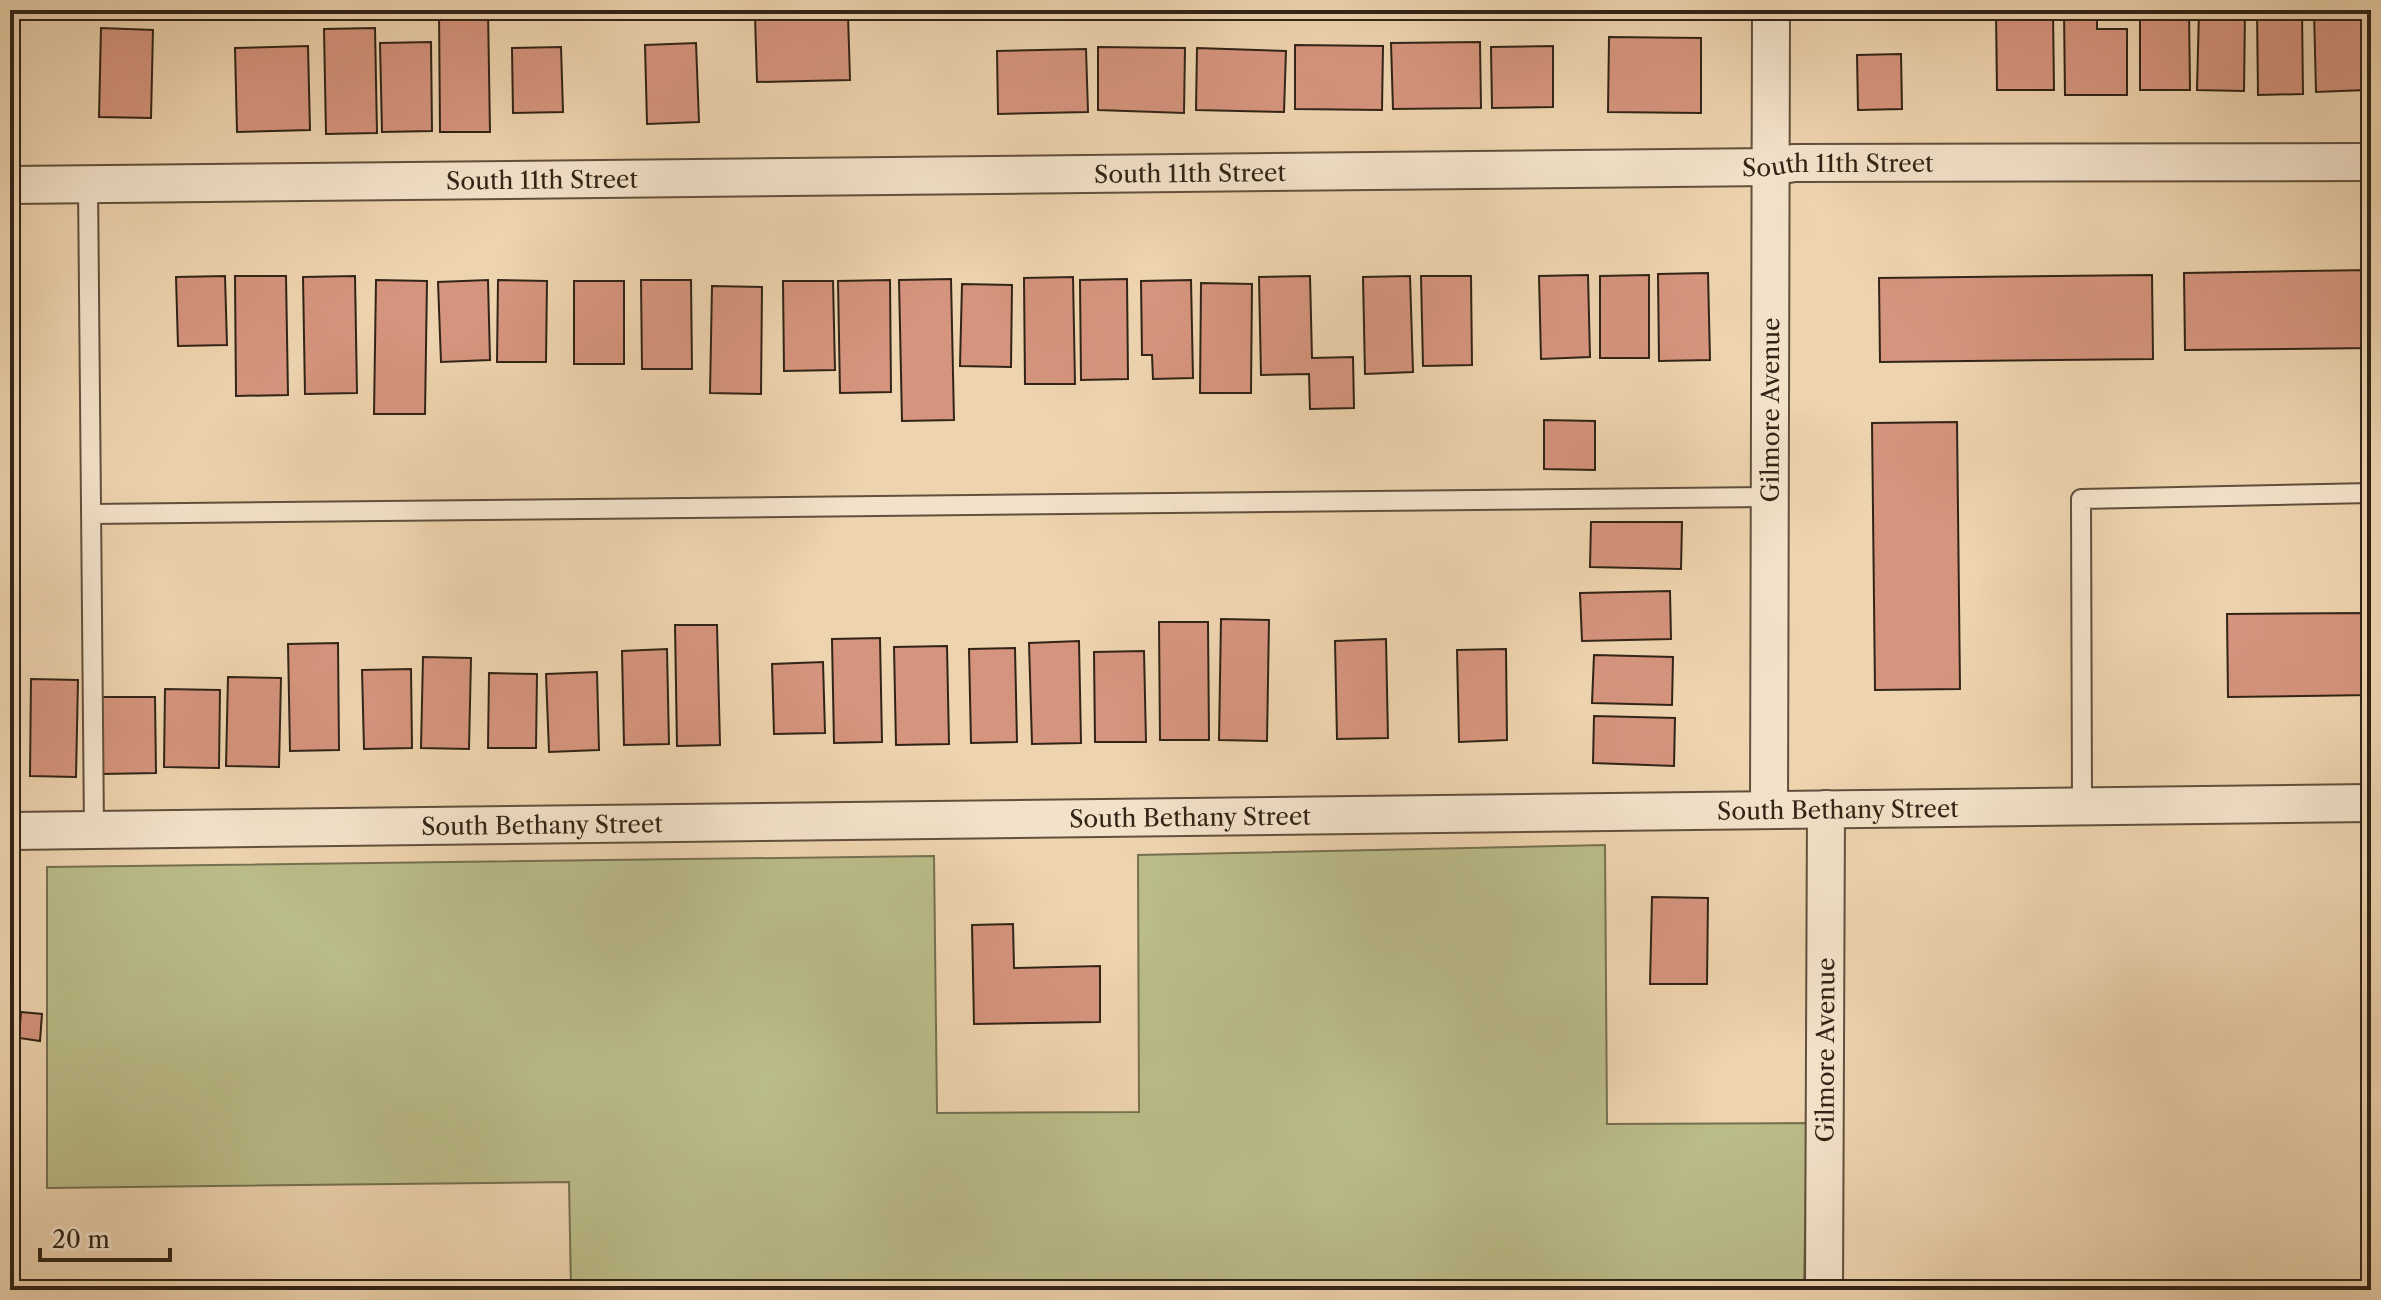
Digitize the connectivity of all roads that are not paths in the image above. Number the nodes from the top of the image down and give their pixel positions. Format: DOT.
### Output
graph roads {
  1 [pos="1771,10"];
  2 [pos="2371,162"];
  3 [pos="1771,167"];
  4 [pos="88,184"];
  5 [pos="10,185"];
  6 [pos="2371,493"];
  7 [pos="1767,497"];
  8 [pos="91,514"];
  9 [pos="2371,803"];
  10 [pos="2082,806"];
  11 [pos="1826,809"];
  12 [pos="1769,810"];
  13 [pos="94,830"];
  14 [pos="10,831"];
  15 [pos="1824,1290"];
  1 -- 3 [label="street, Gilmore Avenue"];
  2 -- 3 [label="street, South 11th Street"];
  3 -- 4 [label="street, South 11th Street"];
  3 -- 7 [label="street, Gilmore Avenue"];
  4 -- 5 [label="street, South 11th Street"];
  4 -- 8 [label="lane"];
  6 -- 10 [label="lane"];
  7 -- 8 [label="lane"];
  7 -- 12 [label="street, Gilmore Avenue"];
  8 -- 13 [label="lane"];
  9 -- 10 [label="street, South Bethany Street"];
  10 -- 11 [label="street, South Bethany Street"];
  11 -- 12 [label="street, South Bethany Street"];
  11 -- 15 [label="street, Gilmore Avenue"];
  12 -- 13 [label="street, South Bethany Street"];
  13 -- 14 [label="street, South Bethany Street"];
}
